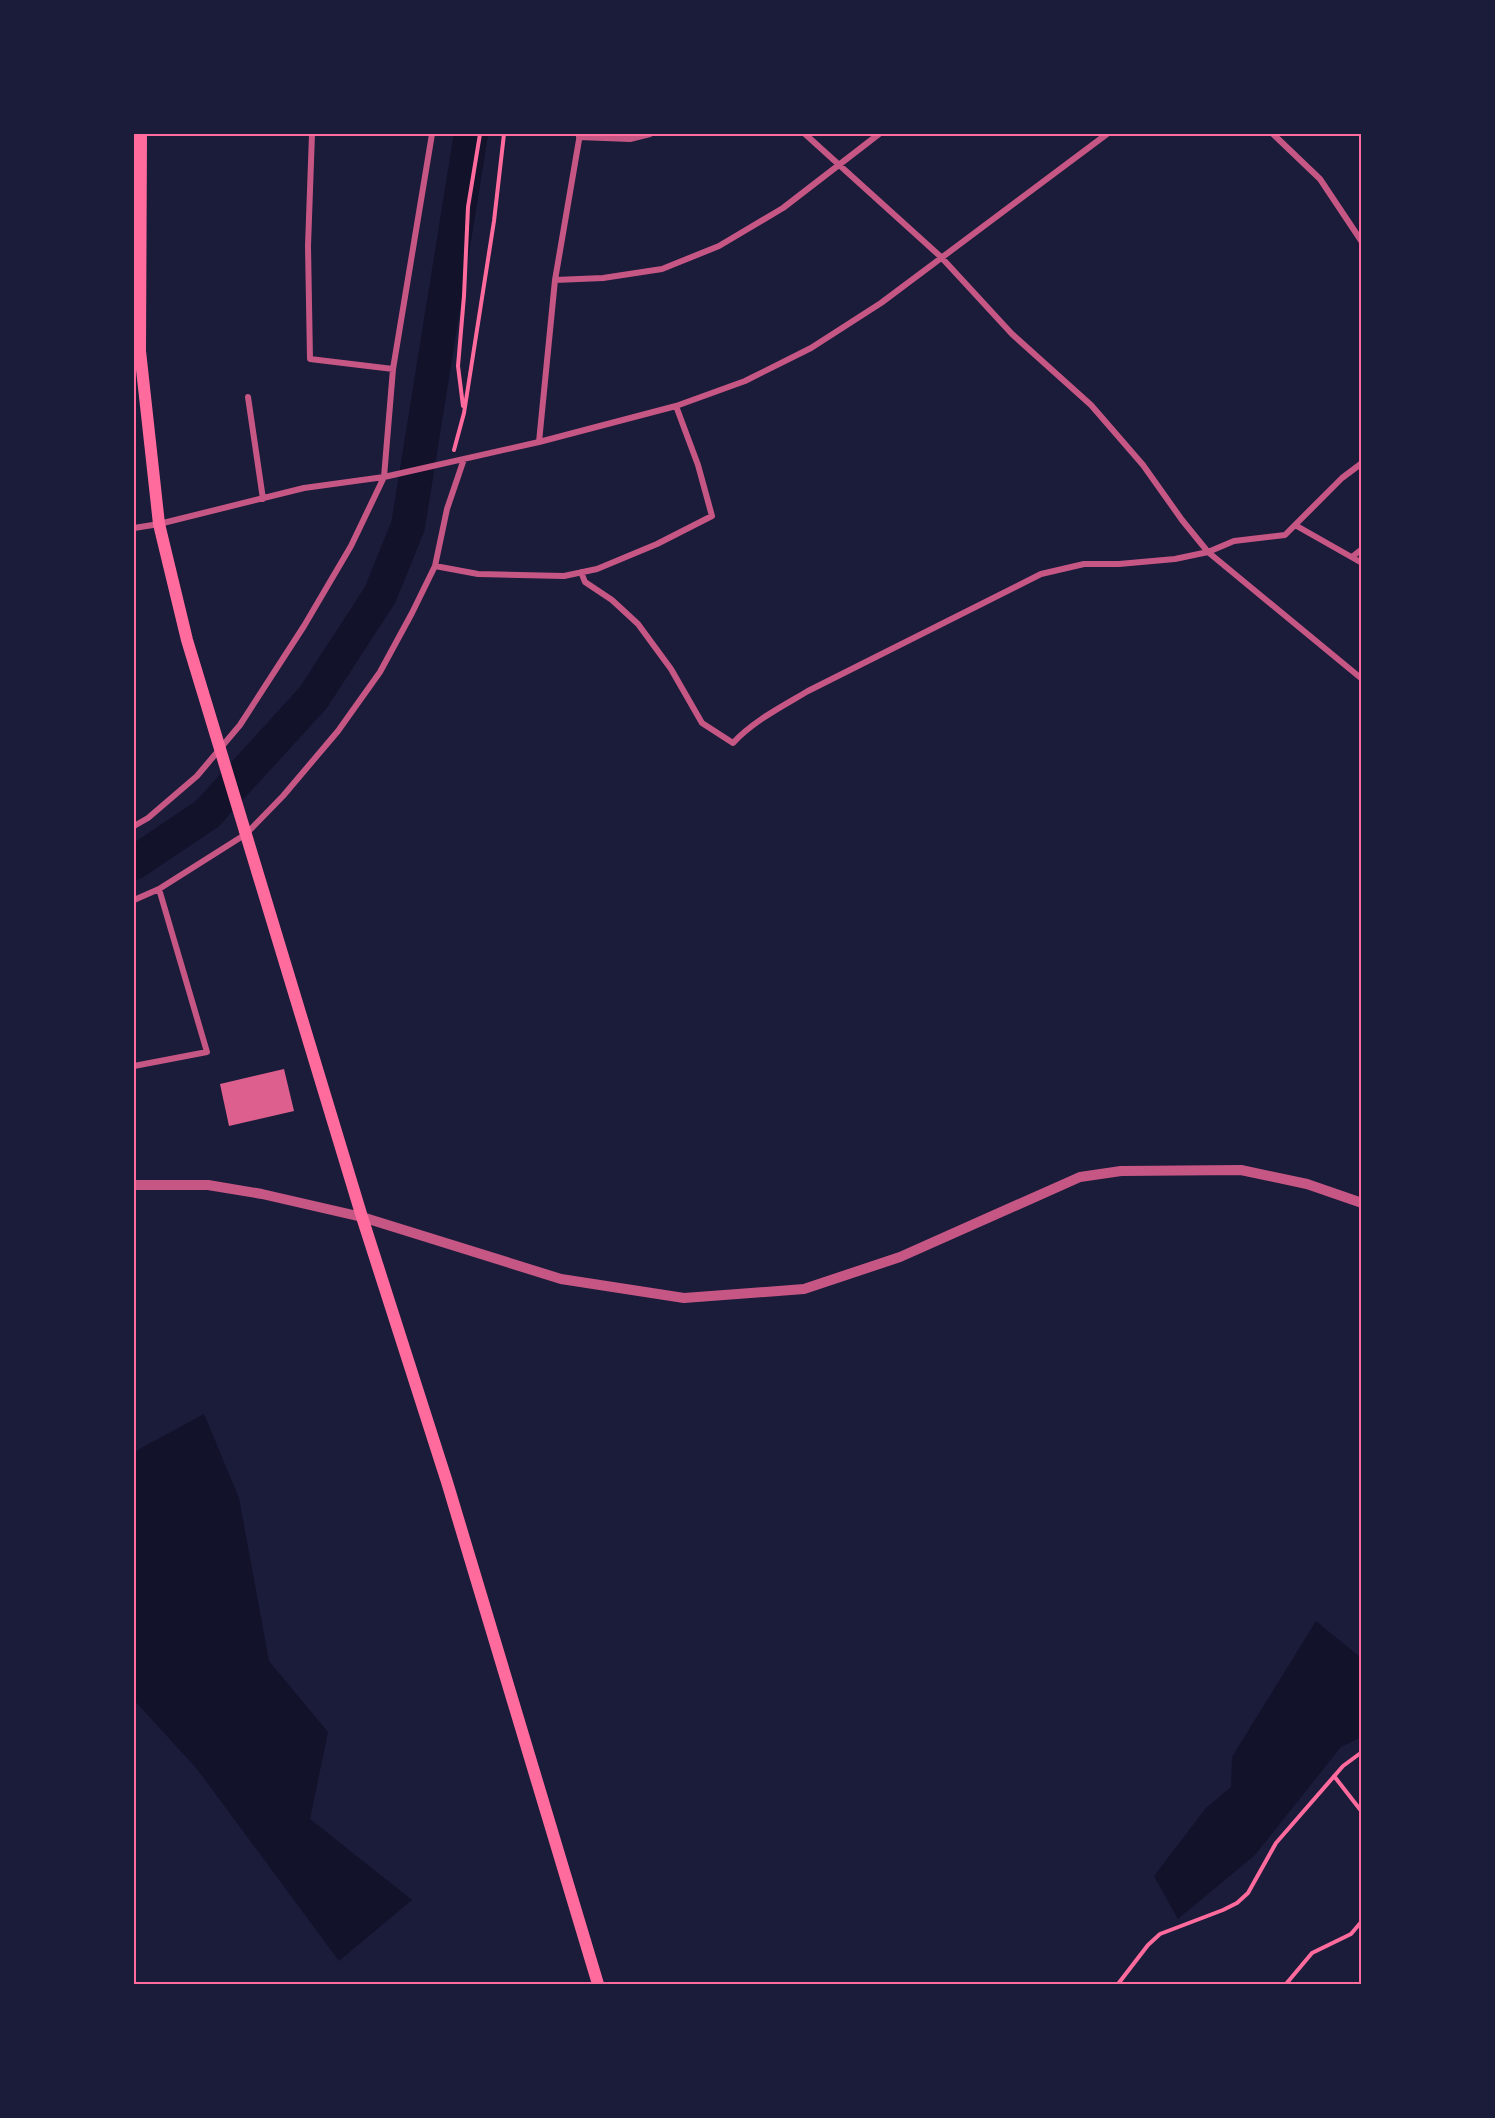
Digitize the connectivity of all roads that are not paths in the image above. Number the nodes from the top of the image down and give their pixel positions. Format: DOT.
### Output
graph roads {
  1 [pos="141,134"];
  2 [pos="312,134"];
  3 [pos="432,134"];
  4 [pos="650,134"];
  5 [pos="805,134"];
  6 [pos="879,134"];
  7 [pos="1107,134"];
  8 [pos="1273,134"];
  9 [pos="579,135"];
  10 [pos="839,164"];
  11 [pos="1362,242"];
  12 [pos="941,257"];
  13 [pos="555,280"];
  14 [pos="393,369"];
  15 [pos="248,397"];
  16 [pos="676,406"];
  17 [pos="539,442"];
  18 [pos="464,459"];
  19 [pos="1362,463"];
  20 [pos="384,477"];
  21 [pos="263,499"];
  22 [pos="159,524"];
  23 [pos="1295,525"];
  24 [pos="134,528"];
  25 [pos="1362,549"];
  26 [pos="1208,552"];
  27 [pos="1352,557"];
  28 [pos="1362,563"];
  29 [pos="435,566"];
  30 [pos="581,572"];
  31 [pos="1362,679"];
  32 [pos="134,826"];
  33 [pos="244,829"];
  34 [pos="159,889"];
  35 [pos="134,900"];
  36 [pos="134,1066"];
  37 [pos="134,1185"];
  38 [pos="1362,1203"];
  39 [pos="362,1217"];
  40 [pos="598,1984"];
  1 -- 22 [label="main road"];
  2 -- 14 [label="street"];
  3 -- 14 [label="street"];
  4 -- 9 [label="street"];
  5 -- 10 [label="street"];
  6 -- 10 [label="street"];
  7 -- 12 [label="street"];
  8 -- 11 [label="street"];
  9 -- 13 [label="street"];
  10 -- 12 [label="street"];
  10 -- 13 [label="street"];
  12 -- 16 [label="street"];
  12 -- 26 [label="street"];
  13 -- 17 [label="street"];
  14 -- 20 [label="street"];
  15 -- 21 [label="street"];
  16 -- 17 [label="street"];
  16 -- 30 [label="street"];
  17 -- 18 [label="street"];
  18 -- 20 [label="street"];
  18 -- 29 [label="street"];
  19 -- 23 [label="street"];
  20 -- 21 [label="street"];
  20 -- 32 [label="street"];
  21 -- 22 [label="street"];
  22 -- 24 [label="street"];
  22 -- 33 [label="main road"];
  23 -- 26 [label="street"];
  23 -- 27 [label="street"];
  25 -- 27 [label="street"];
  26 -- 30 [label="street"];
  26 -- 31 [label="street"];
  27 -- 28 [label="street"];
  29 -- 30 [label="street"];
  29 -- 33 [label="street"];
  33 -- 34 [label="street"];
  33 -- 39 [label="main road"];
  34 -- 35 [label="street"];
  34 -- 36 [label="street"];
  37 -- 39 [label="street"];
  38 -- 39 [label="street"];
  39 -- 40 [label="main road"];
}
